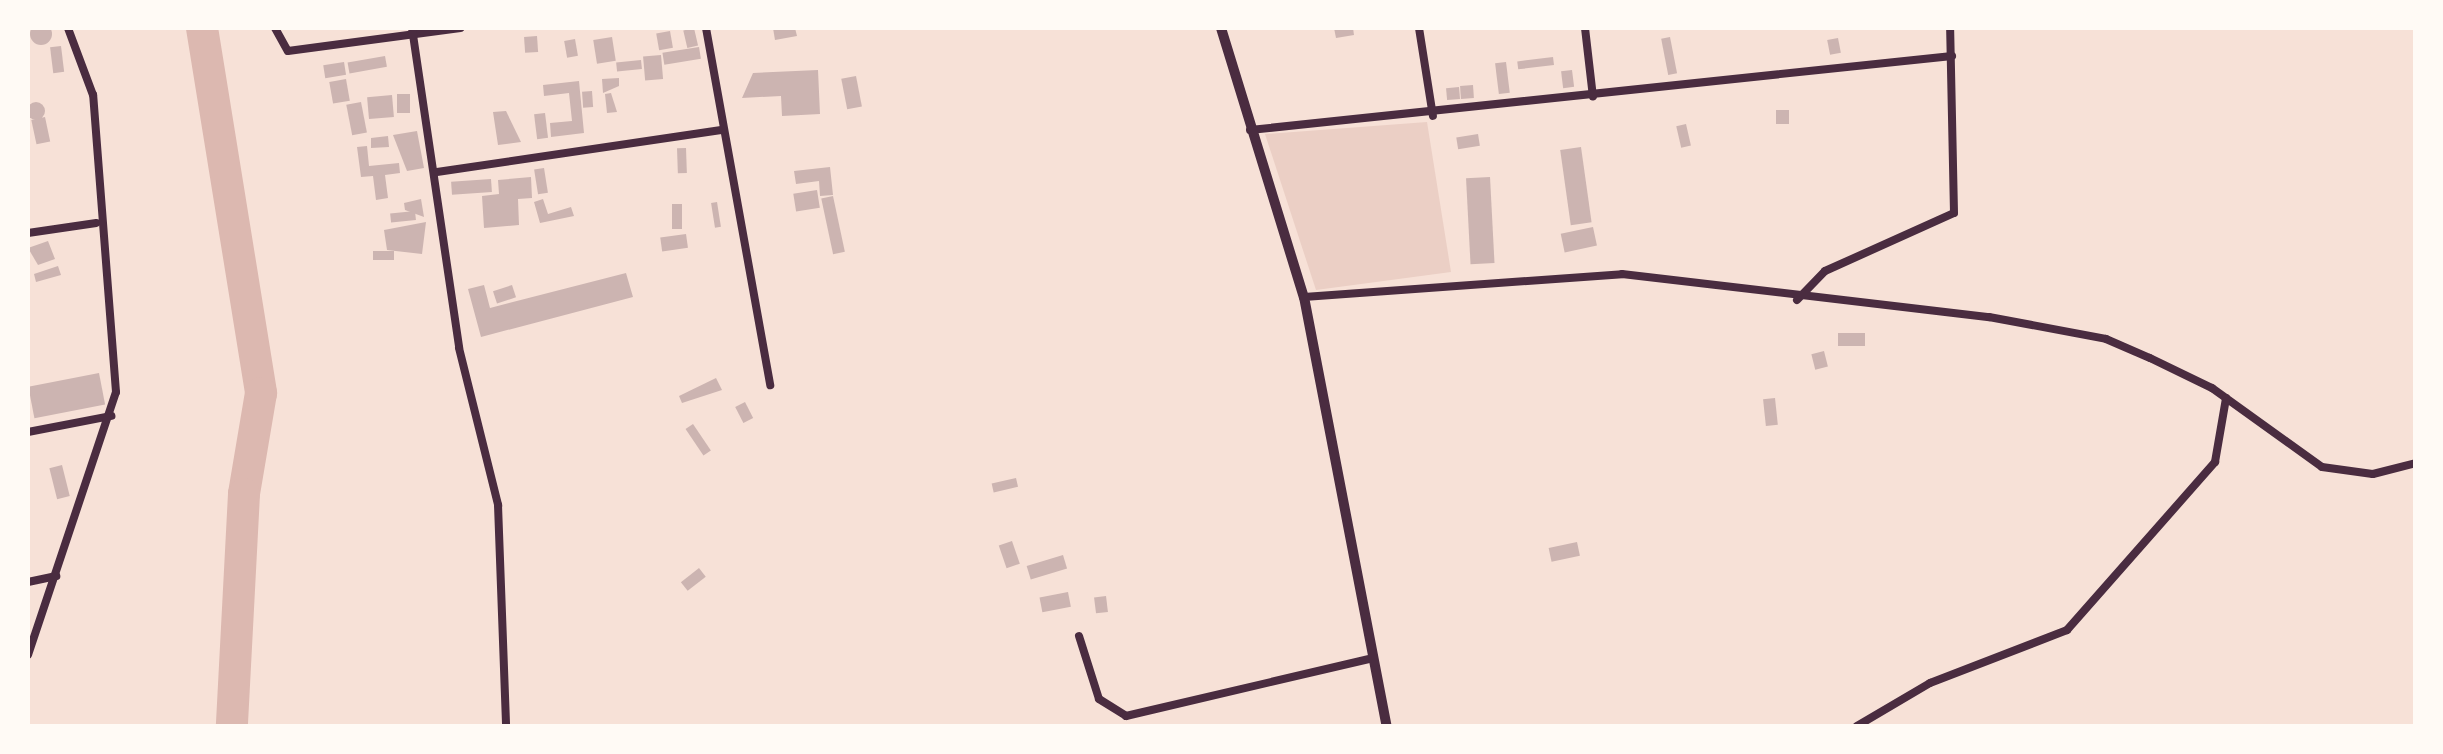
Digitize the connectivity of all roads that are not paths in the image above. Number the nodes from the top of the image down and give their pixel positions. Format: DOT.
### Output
graph roads {
  1 [pos="68,28"];
  2 [pos="275,28"];
  3 [pos="460,28"];
  4 [pos="706,28"];
  5 [pos="1221,28"];
  6 [pos="1420,28"];
  7 [pos="1585,28"];
  8 [pos="1950,28"];
  9 [pos="413,33"];
  10 [pos="1952,56"];
  11 [pos="1594,97"];
  12 [pos="1432,116"];
  13 [pos="723,130"];
  14 [pos="1249,130"];
  15 [pos="436,172"];
  16 [pos="96,223"];
  17 [pos="28,233"];
  18 [pos="1304,298"];
  19 [pos="1797,300"];
  20 [pos="770,385"];
  21 [pos="2226,398"];
  22 [pos="111,416"];
  23 [pos="28,432"];
  24 [pos="2416,463"];
  25 [pos="56,576"];
  26 [pos="28,582"];
  27 [pos="1079,636"];
  28 [pos="28,655"];
  29 [pos="1373,658"];
  30 [pos="506,726"];
  31 [pos="1387,726"];
  32 [pos="1857,726"];
  1 -- 16 [label="street"];
  2 -- 9 [label="street"];
  3 -- 9 [label="street"];
  4 -- 13 [label="street"];
  5 -- 14 [label="street"];
  6 -- 12 [label="street"];
  7 -- 11 [label="street"];
  8 -- 10 [label="street"];
  9 -- 15 [label="street"];
  10 -- 11 [label="street"];
  10 -- 19 [label="street"];
  11 -- 12 [label="street"];
  12 -- 14 [label="street"];
  13 -- 15 [label="street"];
  13 -- 20 [label="street"];
  14 -- 18 [label="street"];
  15 -- 30 [label="street"];
  16 -- 17 [label="street"];
  16 -- 22 [label="street"];
  18 -- 19 [label="street"];
  18 -- 29 [label="street"];
  19 -- 21 [label="street"];
  21 -- 24 [label="street"];
  21 -- 32 [label="street"];
  22 -- 23 [label="street"];
  22 -- 25 [label="street"];
  25 -- 26 [label="street"];
  25 -- 28 [label="street"];
  27 -- 29 [label="street"];
  29 -- 31 [label="street"];
}
